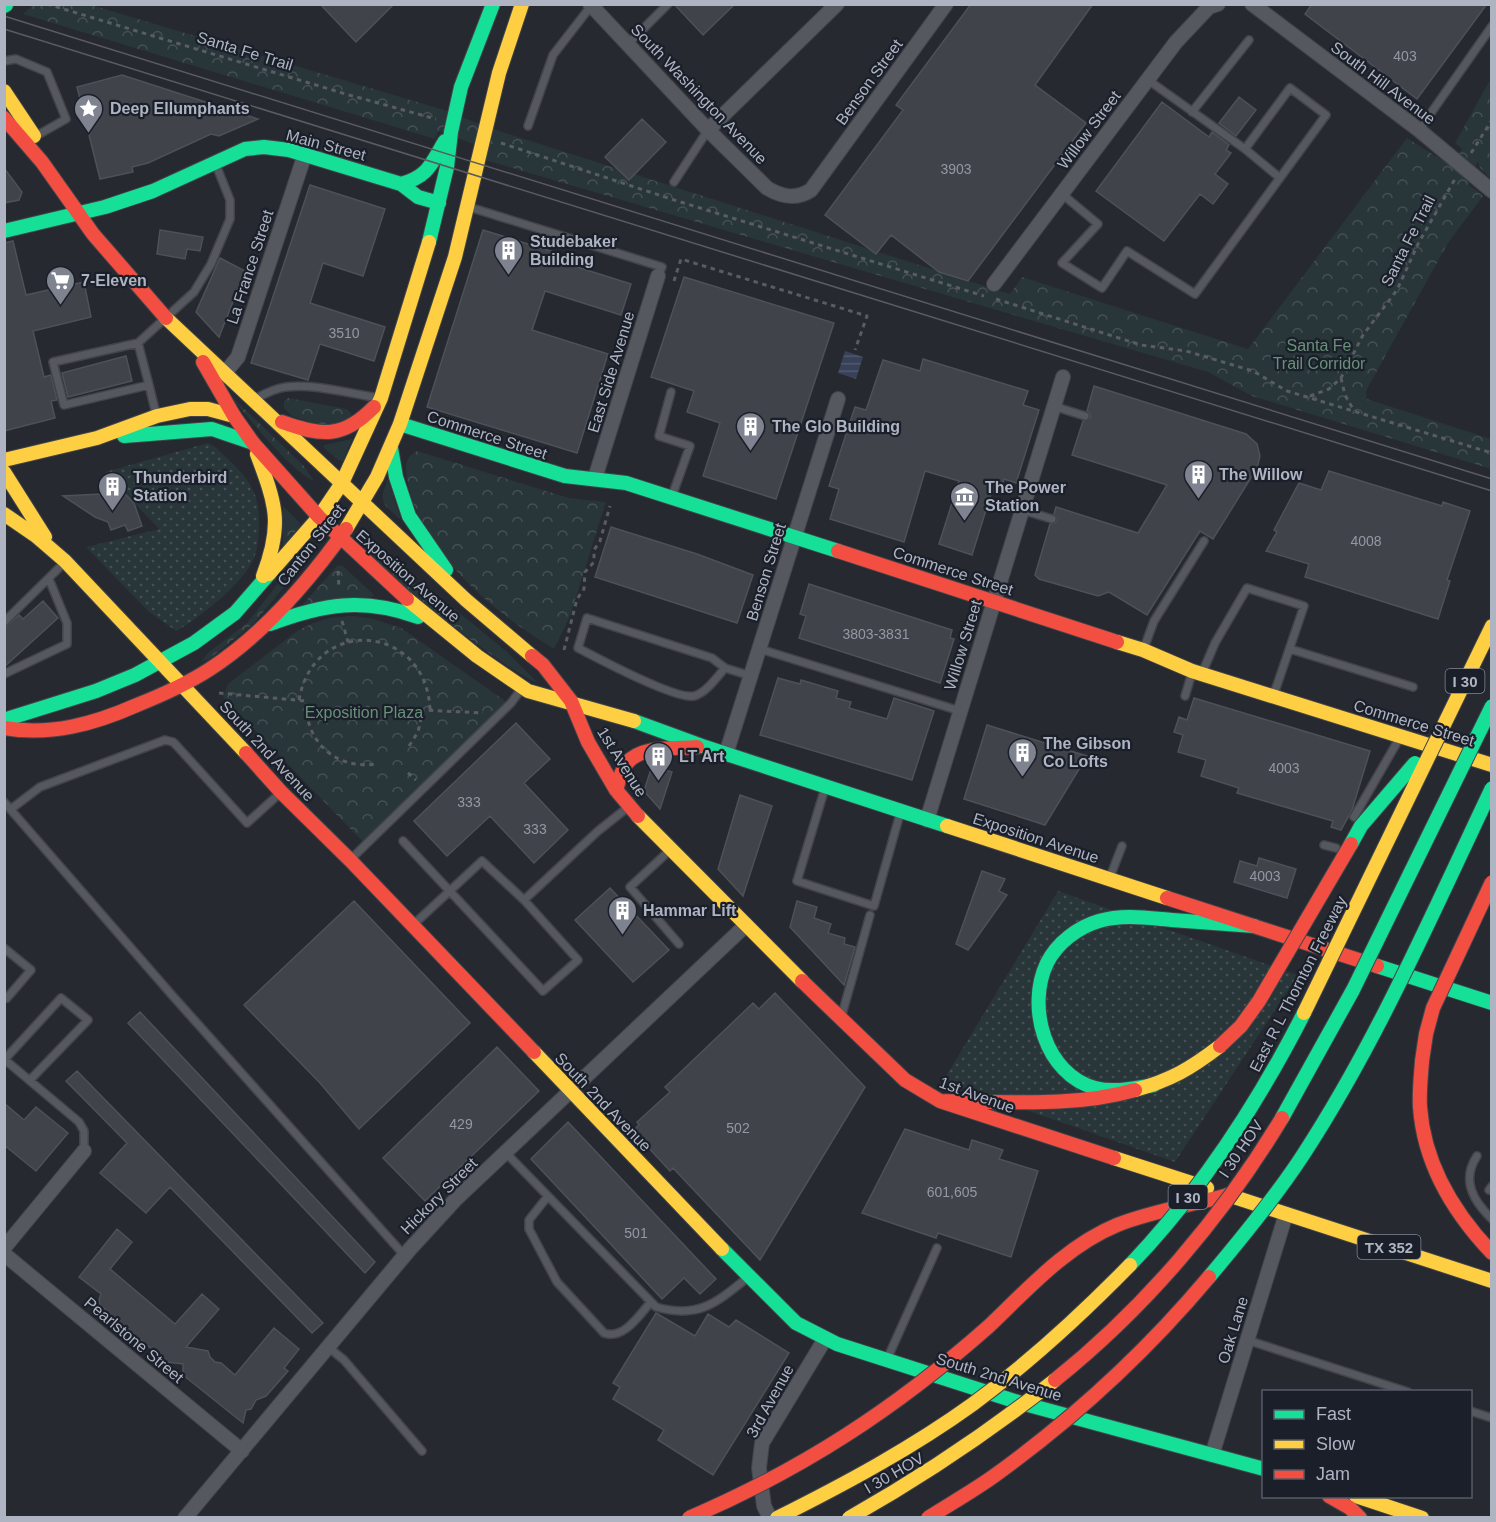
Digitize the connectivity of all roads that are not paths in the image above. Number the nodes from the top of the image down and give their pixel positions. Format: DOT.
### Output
graph roads {
  1 [pos="493,4"];
  2 [pos="522,4"];
  3 [pos="668,4"];
  4 [pos="837,4"];
  5 [pos="946,4"];
  6 [pos="1252,4"];
  7 [pos="591,5"];
  8 [pos="1211,5"];
  9 [pos="1491,26"];
  10 [pos="1249,40"];
  11 [pos="628,44"];
  12 [pos="4,61"];
  13 [pos="1148,80"];
  14 [pos="4,91"];
  15 [pos="1192,112"];
  16 [pos="4,118"];
  17 [pos="528,126"];
  18 [pos="708,130"];
  19 [pos="1419,130"];
  20 [pos="451,132"];
  21 [pos="34,137"];
  22 [pos="1245,149"];
  23 [pos="305,154"];
  24 [pos="42,162"];
  25 [pos="215,163"];
  26 [pos="1280,178"];
  27 [pos="674,182"];
  28 [pos="401,184"];
  29 [pos="1491,191"];
  30 [pos="1062,194"];
  31 [pos="791,196"];
  32 [pos="439,203"];
  33 [pos="466,207"];
  34 [pos="78,213"];
  35 [pos="4,231"];
  36 [pos="658,276"];
  37 [pos="994,284"];
  38 [pos="165,318"];
  39 [pos="138,343"];
  40 [pos="1063,377"];
  41 [pos="219,378"];
  42 [pos="149,385"];
  43 [pos="671,392"];
  44 [pos="381,398"];
  45 [pos="838,399"];
  46 [pos="253,400"];
  47 [pos="1053,406"];
  48 [pos="157,416"];
  49 [pos="234,416"];
  50 [pos="1085,416"];
  51 [pos="274,419"];
  52 [pos="400,424"];
  53 [pos="98,438"];
  54 [pos="253,443"];
  55 [pos="391,448"];
  56 [pos="4,460"];
  57 [pos="4,472"];
  58 [pos="595,478"];
  59 [pos="342,483"];
  60 [pos="672,498"];
  61 [pos="364,504"];
  62 [pos="1022,510"];
  63 [pos="4,514"];
  64 [pos="319,517"];
  65 [pos="1052,519"];
  66 [pos="795,538"];
  67 [pos="340,539"];
  68 [pos="1204,541"];
  69 [pos="51,546"];
  70 [pos="65,561"];
  71 [pos="49,579"];
  72 [pos="261,584"];
  73 [pos="466,600"];
  74 [pos="993,602"];
  75 [pos="4,622"];
  76 [pos="439,626"];
  77 [pos="1491,626"];
  78 [pos="262,627"];
  79 [pos="759,649"];
  80 [pos="1290,649"];
  81 [pos="1143,650"];
  82 [pos="161,662"];
  83 [pos="725,668"];
  84 [pos="1197,672"];
  85 [pos="4,674"];
  86 [pos="751,676"];
  87 [pos="182,684"];
  88 [pos="1413,687"];
  89 [pos="522,688"];
  90 [pos="1185,696"];
  91 [pos="1273,696"];
  92 [pos="571,701"];
  93 [pos="1491,706"];
  94 [pos="960,711"];
  95 [pos="4,722"];
  96 [pos="4,728"];
  97 [pos="1439,735"];
  98 [pos="1401,736"];
  99 [pos="705,747"];
  100 [pos="1486,749"];
  101 [pos="726,754"];
  102 [pos="1491,765"];
  103 [pos="1476,770"];
  104 [pos="825,787"];
  105 [pos="1491,788"];
  106 [pos="616,790"];
  107 [pos="281,792"];
  108 [pos="4,802"];
  109 [pos="629,807"];
  110 [pos="11,809"];
  111 [pos="901,812"];
  112 [pos="927,820"];
  113 [pos="1352,820"];
  114 [pos="1341,838"];
  115 [pos="403,841"];
  116 [pos="1324,844"];
  117 [pos="1122,846"];
  118 [pos="1336,848"];
  119 [pos="671,849"];
  120 [pos="1330,858"];
  121 [pos="350,860"];
  122 [pos="1110,880"];
  123 [pos="1491,882"];
  124 [pos="450,891"];
  125 [pos="524,900"];
  126 [pos="870,915"];
  127 [pos="412,926"];
  128 [pos="746,926"];
  129 [pos="1254,926"];
  130 [pos="679,944"];
  131 [pos="4,948"];
  132 [pos="1387,953"];
  133 [pos="4,996"];
  134 [pos="1491,1002"];
  135 [pos="1358,1010"];
  136 [pos="841,1020"];
  137 [pos="5,1059"];
  138 [pos="30,1080"];
  139 [pos="1154,1085"];
  140 [pos="571,1092"];
  141 [pos="940,1101"];
  142 [pos="1299,1116"];
  143 [pos="84,1151"];
  144 [pos="505,1152"];
  145 [pos="1477,1156"];
  146 [pos="1228,1195"];
  147 [pos="548,1196"];
  148 [pos="1286,1214"];
  149 [pos="1491,1219"];
  150 [pos="936,1248"];
  151 [pos="5,1249"];
  152 [pos="1491,1253"];
  153 [pos="404,1255"];
  154 [pos="748,1277"];
  155 [pos="1491,1281"];
  156 [pos="651,1302"];
  157 [pos="825,1339"];
  158 [pos="1247,1340"];
  159 [pos="328,1347"];
  160 [pos="887,1360"];
  161 [pos="1089,1369"];
  162 [pos="1402,1390"];
  163 [pos="1057,1397"];
  164 [pos="1472,1412"];
  165 [pos="1032,1417"];
  166 [pos="1491,1418"];
  167 [pos="242,1451"];
  168 [pos="422,1451"];
  169 [pos="1212,1455"];
  170 [pos="1262,1469"];
  171 [pos="1331,1498"];
  172 [pos="1359,1498"];
  173 [pos="897,1506"];
  174 [pos="185,1518"];
  175 [pos="689,1518"];
  176 [pos="770,1518"];
  177 [pos="777,1518"];
  178 [pos="849,1518"];
  179 [pos="875,1518"];
  180 [pos="928,1518"];
  181 [pos="1360,1518"];
  182 [pos="1422,1518"];
  1 -- 20 [label="main road"];
  2 -- 33 [label="main road"];
  3 -- 11 [label="lane"];
  4 -- 18 [label="street"];
  5 -- 31 [label="street, Benson Street"];
  6 -- 19 [label="street, South Hill Avenue"];
  7 -- 11 [label="street, South Washington Avenue"];
  7 -- 17 [label="lane"];
  8 -- 13 [label="street, Willow Street"];
  9 -- 19 [label="lane"];
  10 -- 15 [label="lane"];
  11 -- 18 [label="street, South Washington Avenue"];
  12 -- 21 [label="lane"];
  13 -- 15 [label="lane"];
  13 -- 30 [label="street, Willow Street"];
  14 -- 21 [label="main road"];
  15 -- 22 [label="lane"];
  16 -- 24 [label="main road"];
  18 -- 27 [label="lane"];
  18 -- 31 [label="street, South Washington Avenue"];
  19 -- 29 [label="street, South Hill Avenue"];
  20 -- 28 [label="main road"];
  20 -- 32 [label="main road"];
  21 -- 24 [label="main road"];
  22 -- 26 [label="lane"];
  22 -- 26 [label="lane"];
  23 -- 25 [label="main road, Main Street"];
  23 -- 28 [label="main road, Main Street"];
  23 -- 41 [label="street, La France Street"];
  24 -- 34 [label="main road, Exposition Avenue"];
  25 -- 34 [label="main road, Main Street"];
  25 -- 38 [label="lane"];
  26 -- 30 [label="lane"];
  28 -- 32 [label="main road, Main Street"];
  30 -- 37 [label="street, Willow Street"];
  32 -- 44 [label="main road, Canton Street"];
  33 -- 36 [label="lane"];
  33 -- 52 [label="main road, Canton Street"];
  34 -- 35 [label="main road, Main Street"];
  34 -- 38 [label="main road, Exposition Avenue"];
  36 -- 58 [label="street, East Side Avenue"];
  38 -- 39 [label="lane"];
  38 -- 41 [label="main road, Exposition Avenue"];
  39 -- 42 [label="lane"];
  39 -- 42 [label="lane"];
  40 -- 47 [label="street, Willow Street"];
  41 -- 46 [label="main road, Exposition Avenue"];
  41 -- 49 [label="main road, Exposition Avenue"];
  42 -- 48 [label="lane"];
  43 -- 60 [label="lane"];
  44 -- 46 [label="lane"];
  44 -- 51 [label="main road"];
  44 -- 59 [label="main road, Canton Street"];
  45 -- 66 [label="street, Benson Street"];
  46 -- 51 [label="main road, Exposition Avenue"];
  47 -- 50 [label="lane"];
  47 -- 62 [label="street, Willow Street"];
  48 -- 49 [label="main road"];
  48 -- 53 [label="main road"];
  49 -- 54 [label="main road, Exposition Avenue"];
  51 -- 59 [label="main road, Exposition Avenue"];
  52 -- 55 [label="main road, Canton Street"];
  52 -- 58 [label="main road, Commerce Street"];
  53 -- 54 [label="main road"];
  53 -- 56 [label="main road"];
  54 -- 64 [label="main road, Exposition Avenue"];
  54 -- 72 [label="main road"];
  55 -- 61 [label="main road, Canton Street"];
  55 -- 73 [label="main road"];
  57 -- 69 [label="main road, South 2nd Avenue"];
  58 -- 60 [label="main road, Commerce Street"];
  59 -- 61 [label="main road, Exposition Avenue"];
  59 -- 64 [label="main road, Canton Street"];
  60 -- 66 [label="main road, Commerce Street"];
  61 -- 67 [label="main road, Canton Street"];
  61 -- 73 [label="main road, Exposition Avenue"];
  62 -- 65 [label="lane"];
  62 -- 74 [label="street, Willow Street"];
  63 -- 69 [label="main road, South 2nd Avenue"];
  64 -- 67 [label="main road, Exposition Avenue"];
  64 -- 72 [label="main road, Canton Street"];
  66 -- 74 [label="main road, Commerce Street"];
  66 -- 79 [label="street, Benson Street"];
  67 -- 76 [label="main road, Exposition Avenue"];
  67 -- 78 [label="main road, Canton Street"];
  68 -- 81 [label="lane"];
  69 -- 70 [label="main road, South 2nd Avenue"];
  70 -- 71 [label="lane"];
  70 -- 82 [label="main road, South 2nd Avenue"];
  71 -- 75 [label="lane"];
  71 -- 85 [label="lane"];
  72 -- 82 [label="main road, Canton Street"];
  73 -- 92 [label="main road, Exposition Avenue"];
  74 -- 81 [label="main road, Commerce Street"];
  74 -- 94 [label="street, Willow Street"];
  76 -- 78 [label="main road"];
  76 -- 89 [label="main road, Exposition Avenue"];
  77 -- 97 [label="main road, East R L Thornton Freeway / I 30"];
  78 -- 87 [label="main road, Canton Street"];
  79 -- 86 [label="street, Benson Street"];
  79 -- 94 [label="lane"];
  80 -- 84 [label="lane"];
  80 -- 88 [label="lane"];
  80 -- 91 [label="lane"];
  81 -- 84 [label="main road, Commerce Street"];
  82 -- 87 [label="main road, South 2nd Avenue"];
  82 -- 95 [label="main road, Canton Street"];
  83 -- 83 [label="lane"];
  83 -- 86 [label="lane"];
  84 -- 90 [label="lane"];
  84 -- 91 [label="main road, Commerce Street"];
  86 -- 101 [label="street, Benson Street"];
  87 -- 96 [label="main road, Canton Street"];
  87 -- 107 [label="main road, South 2nd Avenue"];
  89 -- 92 [label="main road, Exposition Avenue"];
  89 -- 121 [label="lane"];
  91 -- 98 [label="main road, Commerce Street"];
  92 -- 99 [label="main road, Exposition Avenue"];
  92 -- 106 [label="main road, 1st Avenue"];
  93 -- 178 [label="main road, I 30 HOV, bridge"];
  94 -- 112 [label="street, Willow Street"];
  97 -- 139 [label="main road, bridge"];
  97 -- 177 [label="main road, East R L Thornton Freeway / I 30, bridge"];
  98 -- 102 [label="main road, Commerce Street"];
  98 -- 113 [label="lane"];
  99 -- 101 [label="main road, Exposition Avenue"];
  99 -- 106 [label="main road"];
  100 -- 103 [label="main road"];
  101 -- 104 [label="main road, Exposition Avenue"];
  104 -- 111 [label="main road, Exposition Avenue"];
  104 -- 111 [label="lane"];
  105 -- 180 [label="main road, bridge"];
  106 -- 109 [label="main road, 1st Avenue"];
  107 -- 110 [label="lane"];
  107 -- 121 [label="main road, South 2nd Avenue"];
  108 -- 110 [label="lane"];
  109 -- 119 [label="main road, 1st Avenue"];
  109 -- 125 [label="lane"];
  110 -- 153 [label="lane"];
  111 -- 112 [label="main road, Exposition Avenue"];
  112 -- 122 [label="main road, Exposition Avenue"];
  114 -- 118 [label="lane"];
  115 -- 124 [label="lane"];
  116 -- 118 [label="lane"];
  117 -- 122 [label="lane"];
  118 -- 120 [label="lane"];
  119 -- 128 [label="main road, 1st Avenue"];
  119 -- 130 [label="lane"];
  121 -- 127 [label="main road, South 2nd Avenue"];
  122 -- 129 [label="main road, Exposition Avenue"];
  123 -- 152 [label="main road, bridge"];
  124 -- 125 [label="lane"];
  124 -- 125 [label="lane"];
  124 -- 127 [label="lane"];
  126 -- 136 [label="lane"];
  127 -- 140 [label="main road, South 2nd Avenue"];
  128 -- 136 [label="main road, 1st Avenue"];
  128 -- 140 [label="street, Hickory Street"];
  129 -- 134 [label="main road, Exposition Avenue"];
  129 -- 139 [label="main road"];
  131 -- 133 [label="lane"];
  132 -- 135 [label="main road"];
  136 -- 141 [label="main road, 1st Avenue"];
  137 -- 138 [label="lane"];
  137 -- 138 [label="lane"];
  138 -- 143 [label="lane"];
  139 -- 141 [label="main road"];
  140 -- 144 [label="street, Hickory Street"];
  140 -- 154 [label="main road, South 2nd Avenue"];
  141 -- 146 [label="main road, 1st Avenue"];
  142 -- 161 [label="main road, I 30 HOV"];
  143 -- 151 [label="street"];
  144 -- 147 [label="lane"];
  144 -- 153 [label="street, Hickory Street"];
  145 -- 149 [label="lane"];
  146 -- 148 [label="main road, 1st Avenue / TX 352"];
  146 -- 175 [label="main road, bridge"];
  147 -- 156 [label="lane"];
  147 -- 156 [label="lane"];
  148 -- 155 [label="main road, 1st Avenue / TX 352"];
  148 -- 158 [label="street, Oak Lane"];
  150 -- 160 [label="lane"];
  151 -- 167 [label="street, Pearlstone Street"];
  153 -- 159 [label="street, Hickory Street"];
  154 -- 156 [label="lane"];
  154 -- 157 [label="main road, South 2nd Avenue"];
  157 -- 160 [label="main road, South 2nd Avenue"];
  157 -- 176 [label="street, 3rd Avenue"];
  158 -- 162 [label="lane"];
  158 -- 169 [label="street, Oak Lane"];
  159 -- 167 [label="street, Hickory Street"];
  159 -- 168 [label="lane"];
  160 -- 169 [label="main road, South 2nd Avenue"];
  163 -- 165 [label="main road"];
  164 -- 166 [label="lane"];
  167 -- 174 [label="street, Hickory Street"];
  169 -- 170 [label="main road, South 2nd Avenue"];
  171 -- 181 [label="main road"];
  172 -- 182 [label="main road"];
  173 -- 179 [label="main road, I 30 HOV"];
}
